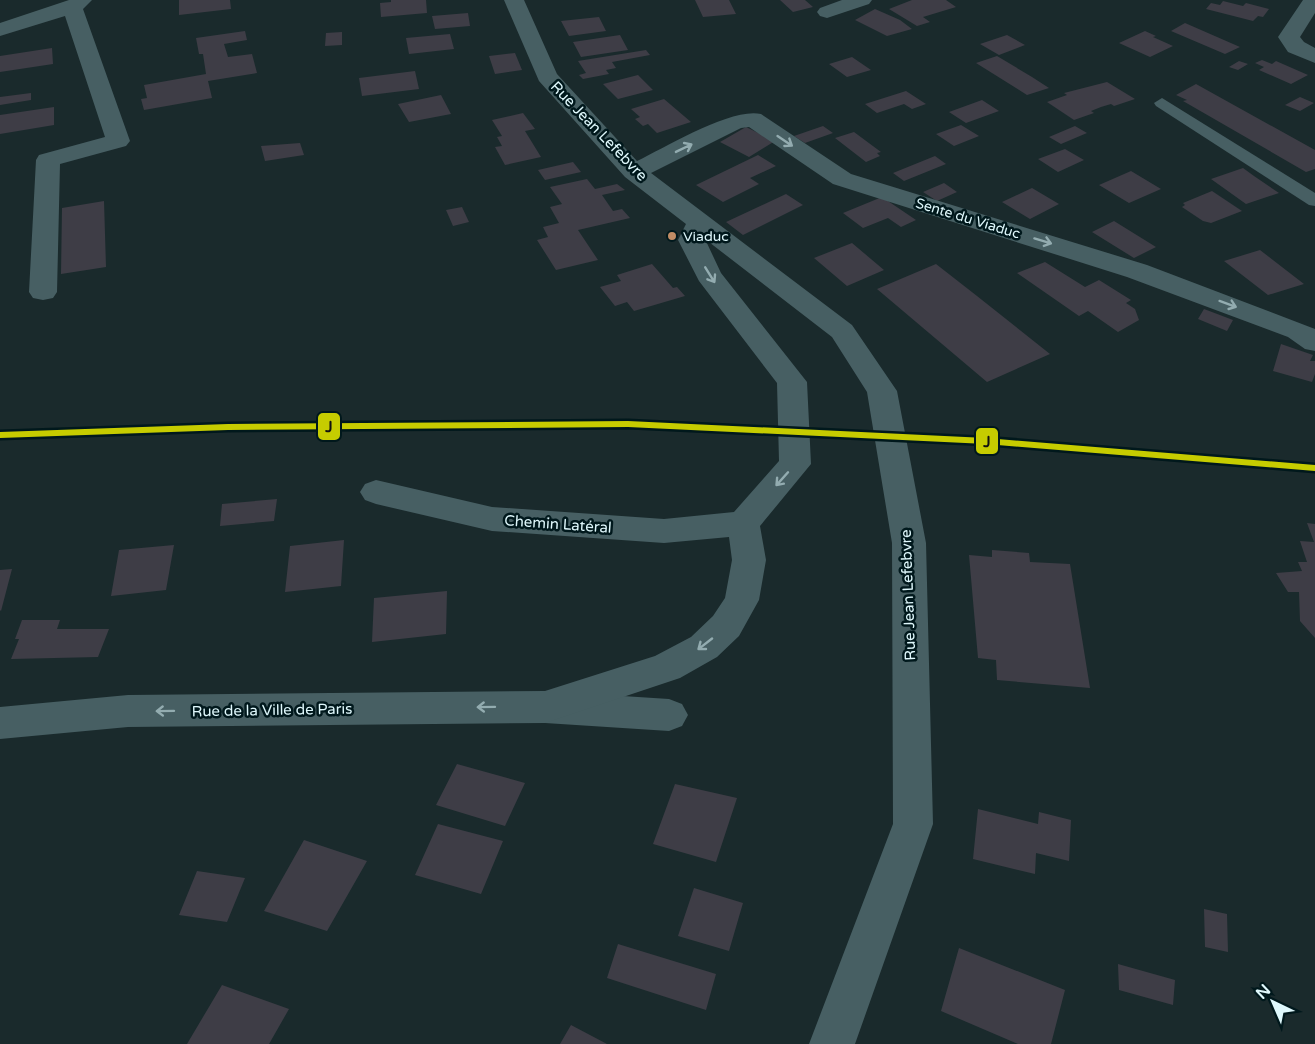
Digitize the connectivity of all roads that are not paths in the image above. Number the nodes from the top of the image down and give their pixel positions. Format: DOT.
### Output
graph roads {
  1 [pos="514,0"];
  2 [pos="862,0"];
  3 [pos="1313,0"];
  4 [pos="77,3"];
  5 [pos="827,12"];
  6 [pos="0,30"];
  7 [pos="1315,56"];
  8 [pos="1162,103"];
  9 [pos="634,172"];
  10 [pos="1315,201"];
  11 [pos="700,223"];
  12 [pos="43,292"];
  13 [pos="1315,342"];
  14 [pos="376,492"];
  15 [pos="743,523"];
  16 [pos="544,707"];
  17 [pos="669,715"];
  18 [pos="0,723"];
  19 [pos="832,1044"];
  1 -- 9 [label="street, Rue Jean Lefebvre"];
  2 -- 5 [label="street"];
  3 -- 7 [label="street"];
  4 -- 6 [label="street"];
  4 -- 12 [label="street"];
  8 -- 10 [label="lane"];
  9 -- 11 [label="street, Rue Jean Lefebvre"];
  9 -- 13 [label="street, Sente du Viaduc, one-way"];
  11 -- 15 [label="street, one-way"];
  11 -- 19 [label="street, Rue Jean Lefebvre"];
  14 -- 15 [label="street, Chemin Latéral"];
  15 -- 16 [label="street, Rue de la Ville de Paris, one-way"];
  16 -- 17 [label="street, Rue de la Ville de Paris"];
  16 -- 18 [label="street, Rue de la Ville de Paris, one-way"];
}
